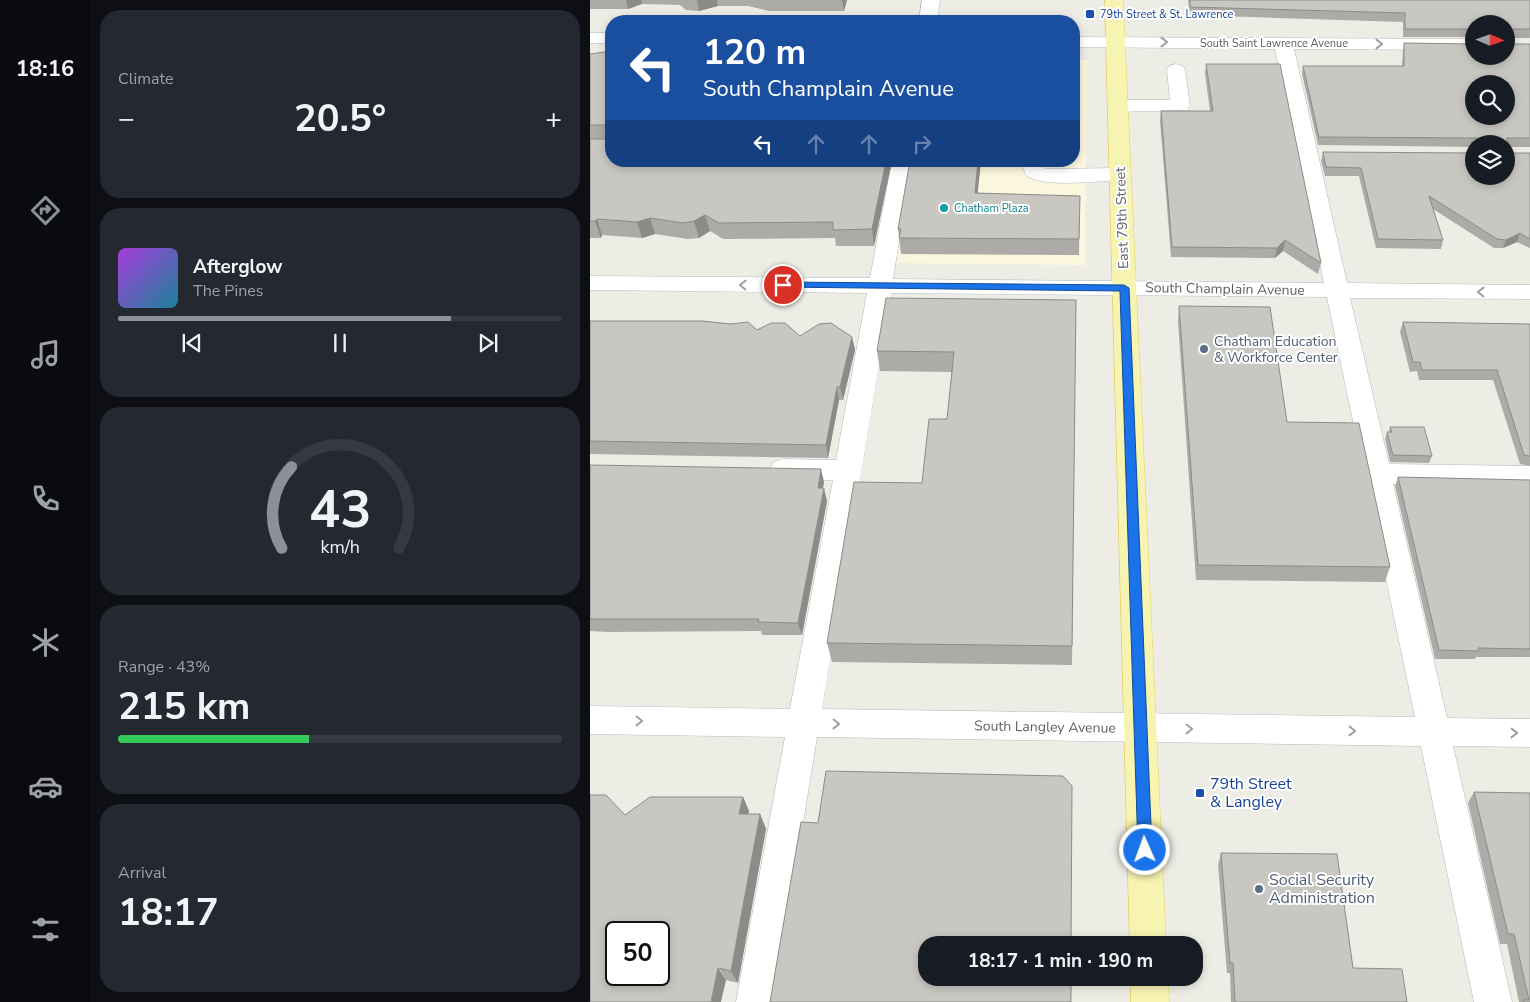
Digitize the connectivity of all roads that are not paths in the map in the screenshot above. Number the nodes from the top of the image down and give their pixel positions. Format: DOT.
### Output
graph roads {
  1 [pos="931,0"];
  2 [pos="1114,0"];
  3 [pos="929,15"];
  4 [pos="590,38"];
  5 [pos="605,38"];
  6 [pos="1080,42"];
  7 [pos="1116,42"];
  8 [pos="1283,43"];
  9 [pos="1465,45"];
  10 [pos="1176,70"];
  11 [pos="1118,106"];
  12 [pos="901,167"];
  13 [pos="1034,167"];
  14 [pos="1120,174"];
  15 [pos="590,283"];
  16 [pos="880,286"];
  17 [pos="1124,288"];
  18 [pos="1338,290"];
  19 [pos="1530,292"];
  20 [pos="759,469"];
  21 [pos="849,470"];
  22 [pos="1377,474"];
  23 [pos="1530,476"];
  24 [pos="590,720"];
  25 [pos="805,723"];
  26 [pos="1140,728"];
  27 [pos="1434,732"];
  28 [pos="1530,734"];
  29 [pos="1148,936"];
  30 [pos="1150,986"];
  31 [pos="755,1002"];
  32 [pos="1150,1002"];
  33 [pos="1493,1002"];
  1 -- 3 [label="street"];
  2 -- 7 [label="main road, East 79th Street"];
  4 -- 5 [label="street"];
  6 -- 7 [label="street, South Saint Lawrence Avenue"];
  7 -- 8 [label="street, South Saint Lawrence Avenue, one-way"];
  7 -- 11 [label="main road, East 79th Street"];
  8 -- 9 [label="street, South Saint Lawrence Avenue, one-way"];
  8 -- 18 [label="street"];
  10 -- 11 [label="street"];
  11 -- 14 [label="main road, East 79th Street"];
  12 -- 16 [label="street"];
  13 -- 14 [label="street"];
  14 -- 17 [label="main road, East 79th Street"];
  16 -- 15 [label="street, South Champlain Avenue, one-way"];
  16 -- 17 [label="street, South Champlain Avenue"];
  16 -- 21 [label="street"];
  17 -- 18 [label="street, South Champlain Avenue"];
  17 -- 26 [label="main road, East 79th Street"];
  19 -- 18 [label="street, South Champlain Avenue, one-way"];
  18 -- 22 [label="street"];
  20 -- 21 [label="street"];
  21 -- 25 [label="street"];
  22 -- 23 [label="street"];
  22 -- 27 [label="street"];
  24 -- 25 [label="street, South Langley Avenue, one-way"];
  25 -- 26 [label="street, South Langley Avenue, one-way"];
  25 -- 31 [label="street"];
  26 -- 27 [label="street, South Langley Avenue, one-way"];
  26 -- 29 [label="main road, East 79th Street"];
  27 -- 28 [label="street, South Langley Avenue, one-way"];
  27 -- 33 [label="street"];
  30 -- 32 [label="main road"];
}
